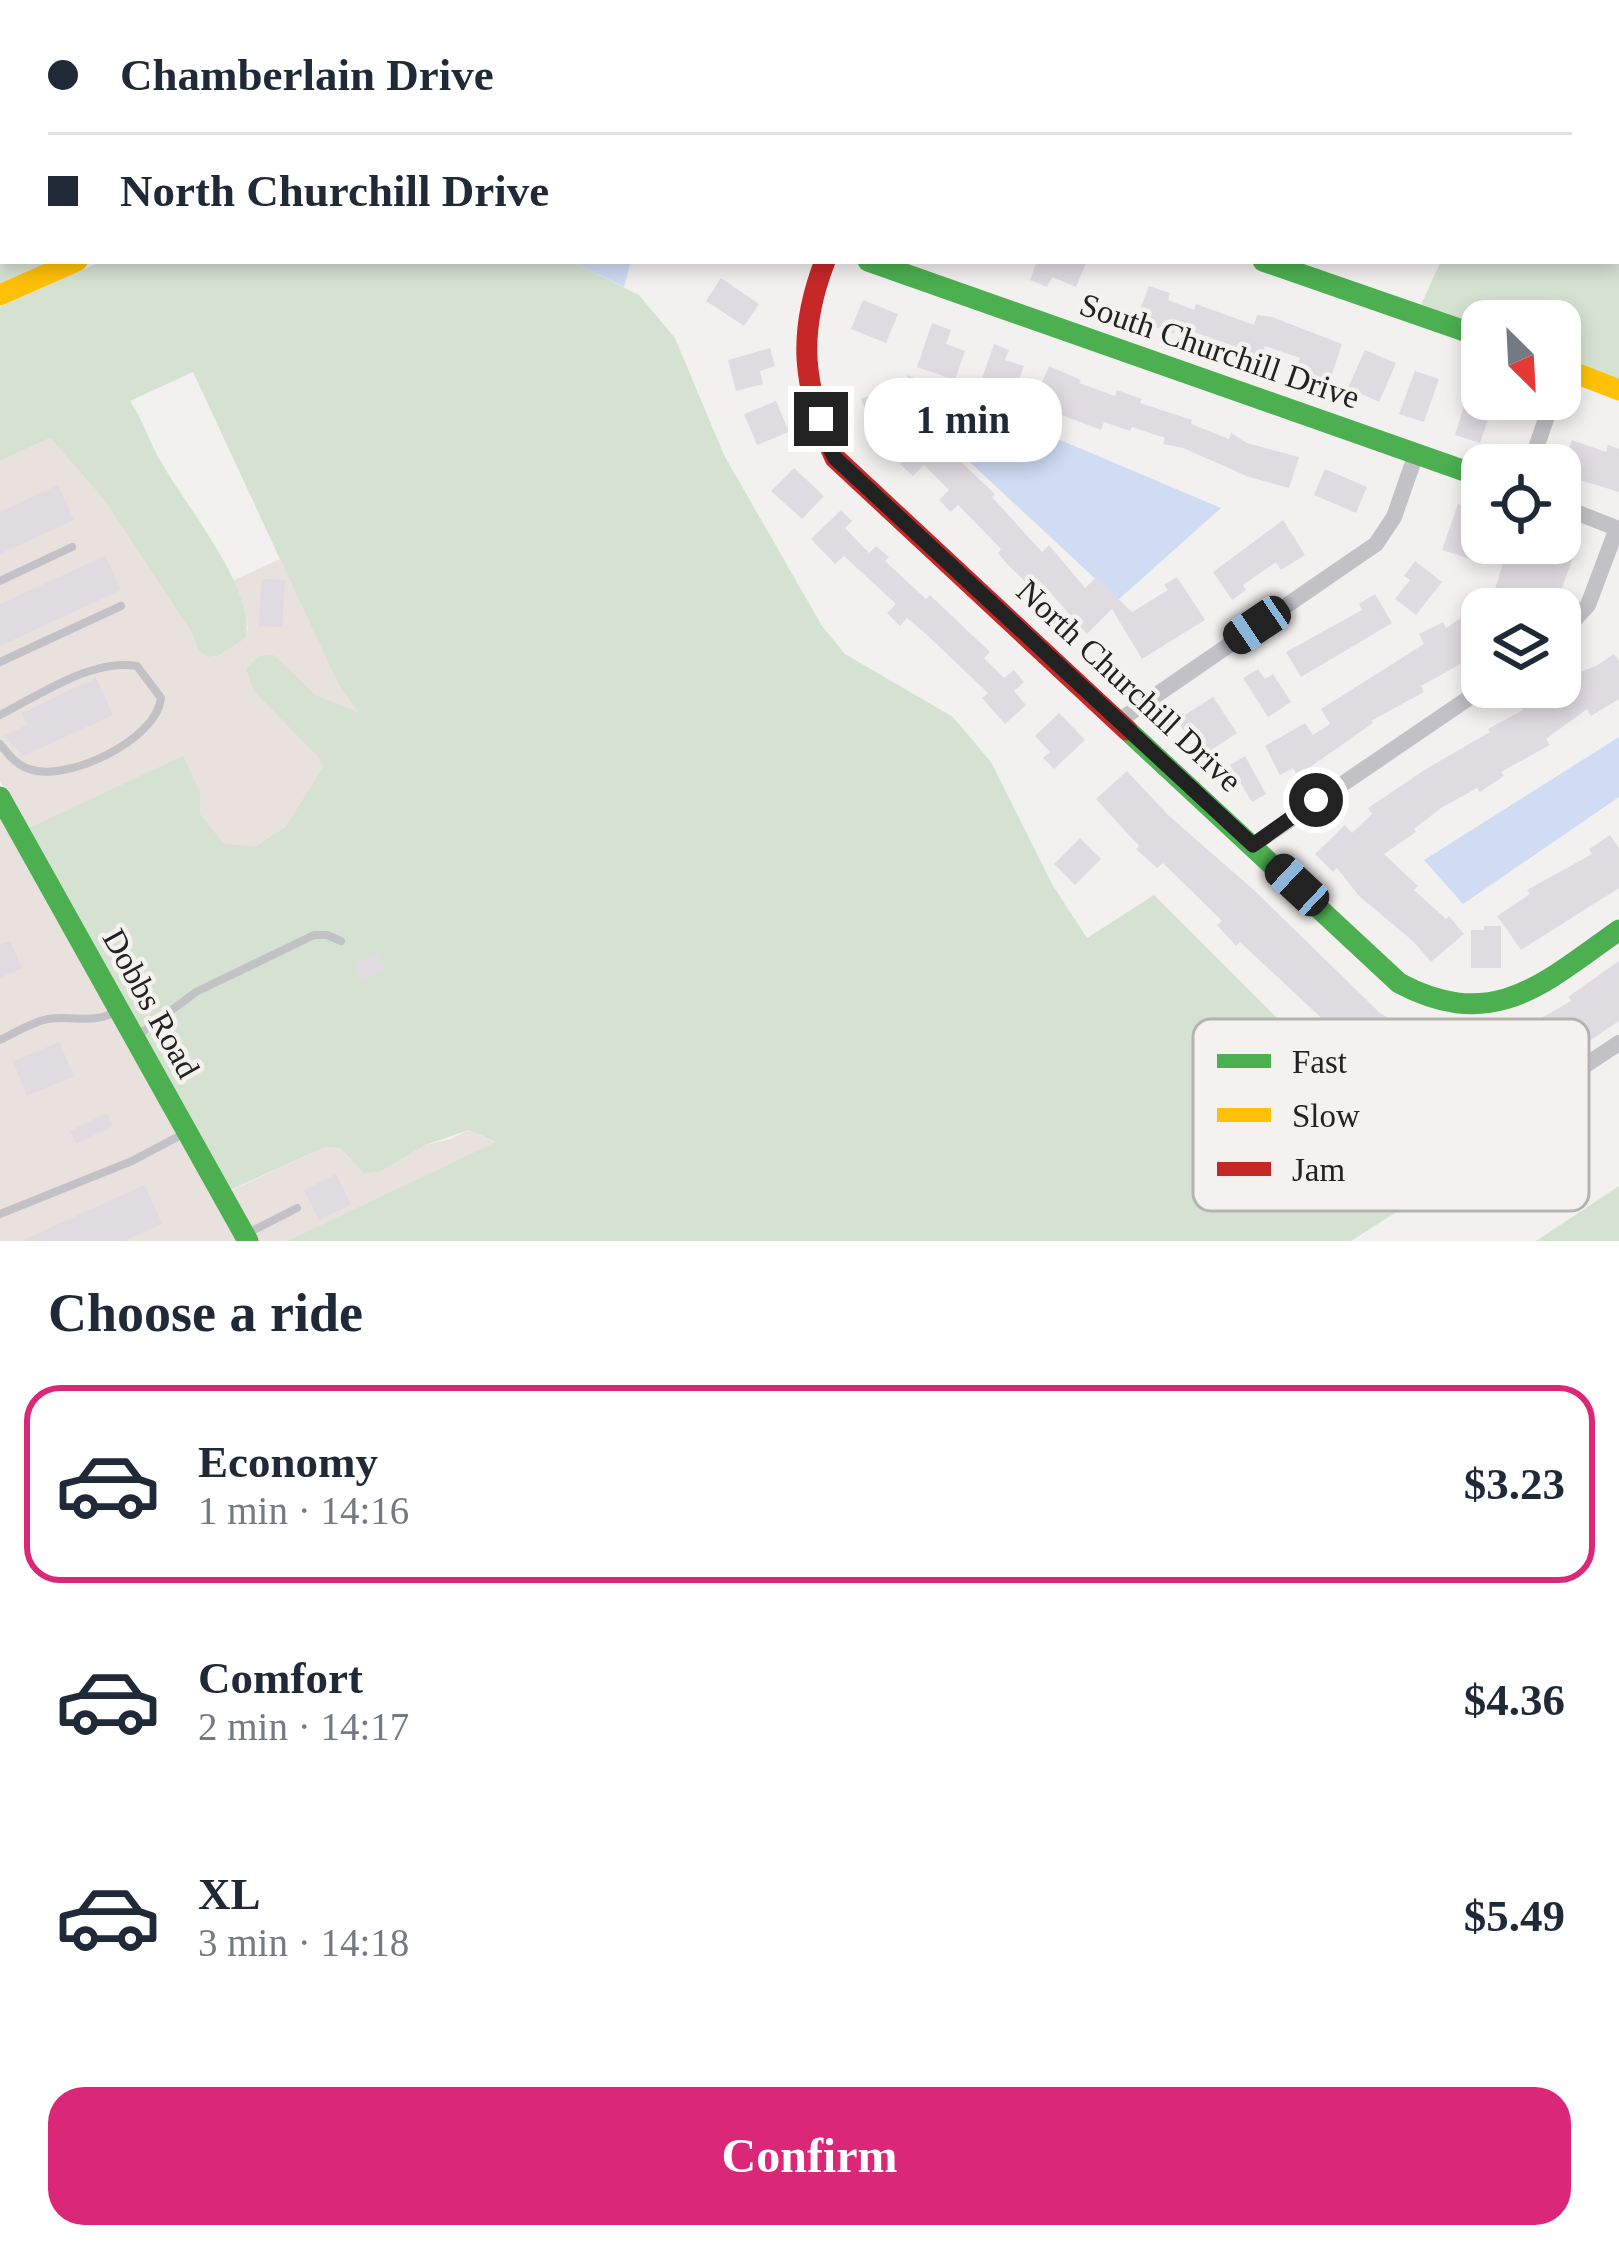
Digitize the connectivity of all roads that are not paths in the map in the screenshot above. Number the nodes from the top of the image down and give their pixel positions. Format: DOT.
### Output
graph roads {
  1 [pos="70,264"];
  2 [pos="824,264"];
  3 [pos="877,264"];
  4 [pos="1272,264"];
  5 [pos="0,296"];
  6 [pos="1461,330"];
  7 [pos="1581,378"];
  8 [pos="1619,390"];
  9 [pos="1416,454"];
  10 [pos="1461,470"];
  11 [pos="1581,514"];
  12 [pos="1618,528"];
  13 [pos="72,547"];
  14 [pos="0,580"];
  15 [pos="122,605"];
  16 [pos="1581,613"];
  17 [pos="0,662"];
  18 [pos="1461,703"];
  19 [pos="0,715"];
  20 [pos="1120,720"];
  21 [pos="0,744"];
  22 [pos="0,797"];
  23 [pos="1253,845"];
  24 [pos="1618,932"];
  25 [pos="341,941"];
  26 [pos="119,1010"];
  27 [pos="134,1038"];
  28 [pos="0,1040"];
  29 [pos="1619,1043"];
  30 [pos="1589,1063"];
  31 [pos="186,1132"];
  32 [pos="297,1208"];
  33 [pos="0,1214"];
  34 [pos="246,1238"];
  1 -- 5 [label="street"];
  2 -- 20 [label="street, North Churchill Drive"];
  3 -- 9 [label="street, South Churchill Drive"];
  4 -- 6 [label="street"];
  7 -- 8 [label="street"];
  9 -- 10 [label="street, South Churchill Drive"];
  9 -- 20 [label="street"];
  11 -- 12 [label="street"];
  12 -- 16 [label="street"];
  13 -- 14 [label="lane"];
  15 -- 17 [label="lane"];
  18 -- 23 [label="street"];
  19 -- 21 [label="lane"];
  20 -- 23 [label="street, North Churchill Drive"];
  22 -- 26 [label="street, Dobbs Road"];
  23 -- 24 [label="street, North Churchill Drive"];
  25 -- 27 [label="lane"];
  26 -- 27 [label="street, Dobbs Road"];
  26 -- 28 [label="lane"];
  27 -- 31 [label="street, Dobbs Road"];
  29 -- 30 [label="street"];
  31 -- 33 [label="lane"];
  31 -- 34 [label="street, Dobbs Road"];
  32 -- 34 [label="lane"];
}
